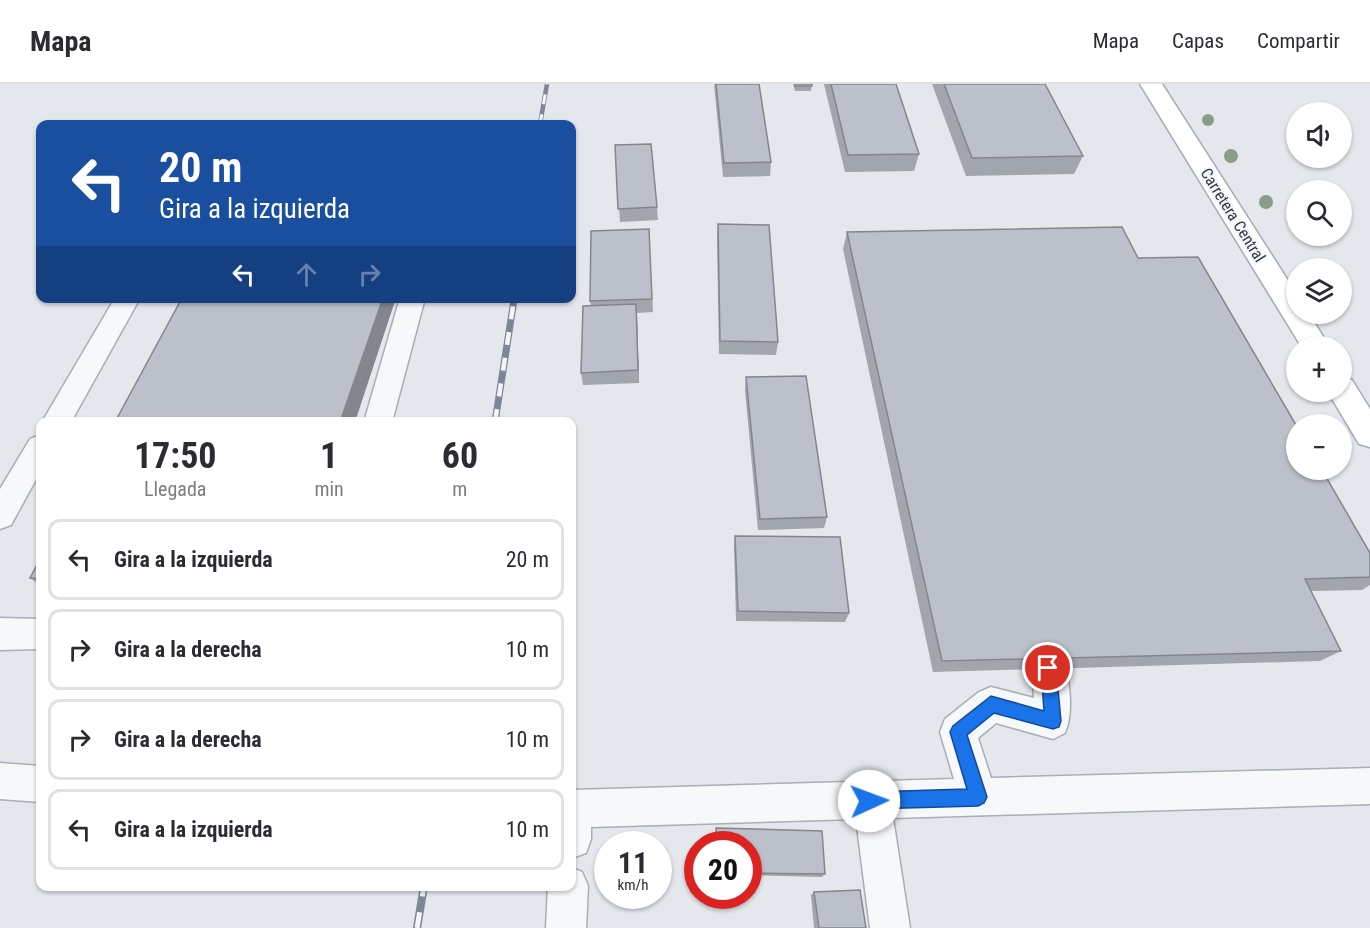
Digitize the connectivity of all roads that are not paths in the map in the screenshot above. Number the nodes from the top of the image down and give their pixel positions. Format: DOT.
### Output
graph roads {
  1 [pos="1151,84"];
  2 [pos="125,303"];
  3 [pos="412,303"];
  4 [pos="1309,336"];
  5 [pos="1350,402"];
  6 [pos="59,417"];
  7 [pos="379,417"];
  8 [pos="1370,435"];
  9 [pos="36,454"];
  10 [pos="0,516"];
  11 [pos="0,633"];
  12 [pos="36,634"];
  13 [pos="1048,668"];
  14 [pos="0,781"];
  15 [pos="36,784"];
  16 [pos="1370,786"];
  17 [pos="978,797"];
  18 [pos="869,801"];
  19 [pos="576,819"];
  20 [pos="568,891"];
  21 [pos="566,928"];
  22 [pos="890,928"];
  1 -- 4 [label="main road, Carretera Central"];
  2 -- 6 [label="street"];
  3 -- 7 [label="street"];
  5 -- 8 [label="main road"];
  9 -- 10 [label="street"];
  11 -- 12 [label="street"];
  13 -- 17 [label="street"];
  14 -- 15 [label="street"];
  16 -- 17 [label="street"];
  17 -- 18 [label="street"];
  18 -- 19 [label="street"];
  18 -- 22 [label="street"];
  20 -- 21 [label="street"];
}
